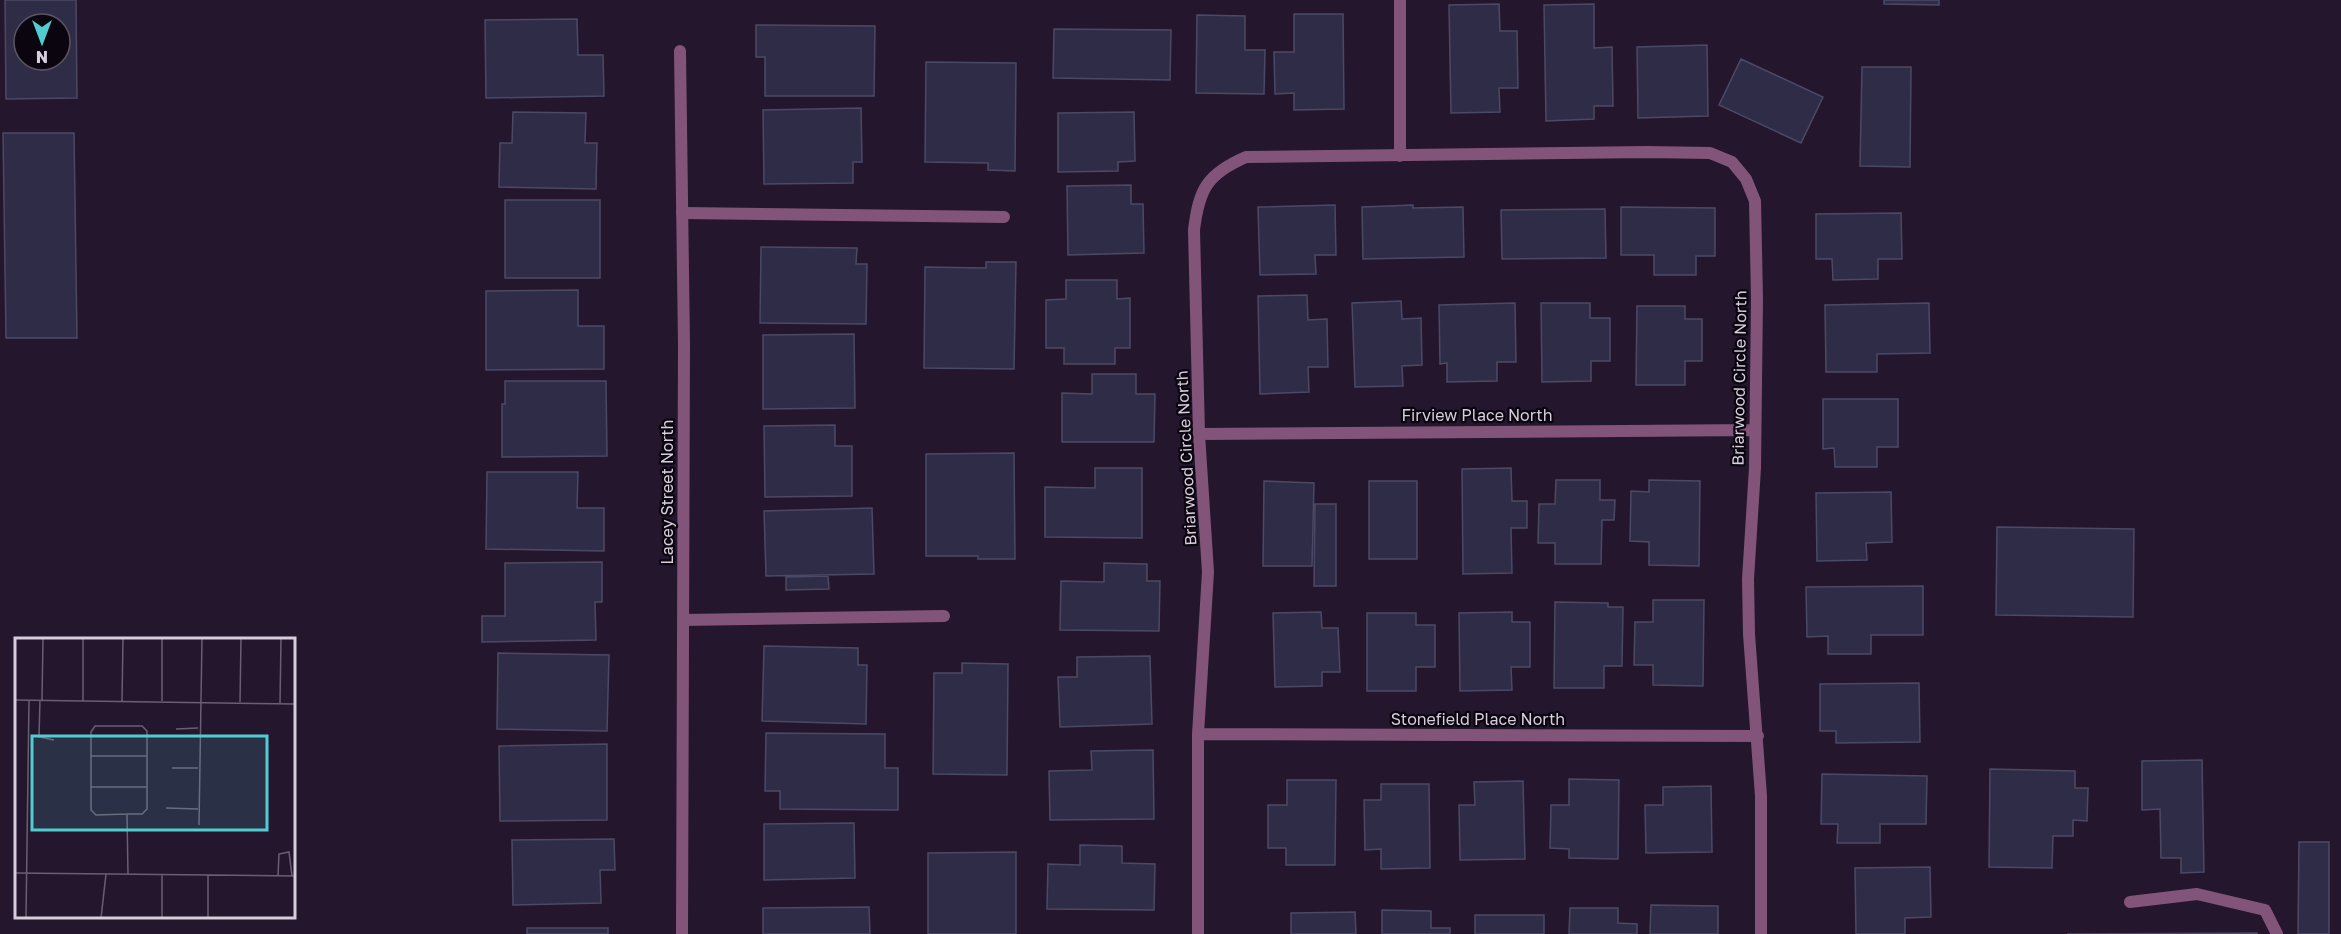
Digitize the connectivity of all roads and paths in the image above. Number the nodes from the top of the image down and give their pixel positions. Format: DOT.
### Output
graph roads {
  1 [pos="1400,0"];
  2 [pos="680,51"];
  3 [pos="1400,156"];
  4 [pos="682,213"];
  5 [pos="1004,217"];
  6 [pos="1755,430"];
  7 [pos="1199,434"];
  8 [pos="944,616"];
  9 [pos="683,620"];
  10 [pos="1198,734"];
  11 [pos="1758,736"];
  12 [pos="2130,902"];
  13 [pos="682,934"];
  14 [pos="1198,934"];
  15 [pos="1761,934"];
  16 [pos="2277,934"];
  1 -- 3 [label="street"];
  2 -- 4 [label="street, Lacey Street North"];
  3 -- 6 [label="street, Briarwood Circle North"];
  3 -- 7 [label="street, Briarwood Circle North"];
  4 -- 5 [label="street"];
  4 -- 9 [label="street, Lacey Street North"];
  6 -- 7 [label="street, Firview Place North"];
  6 -- 11 [label="street, Briarwood Circle North"];
  7 -- 10 [label="street, Briarwood Circle North"];
  8 -- 9 [label="street"];
  9 -- 13 [label="street, Lacey Street North"];
  10 -- 11 [label="street, Stonefield Place North"];
  10 -- 14 [label="street, Briarwood Circle North"];
  11 -- 15 [label="street, Briarwood Circle North"];
  12 -- 16 [label="street"];
}
